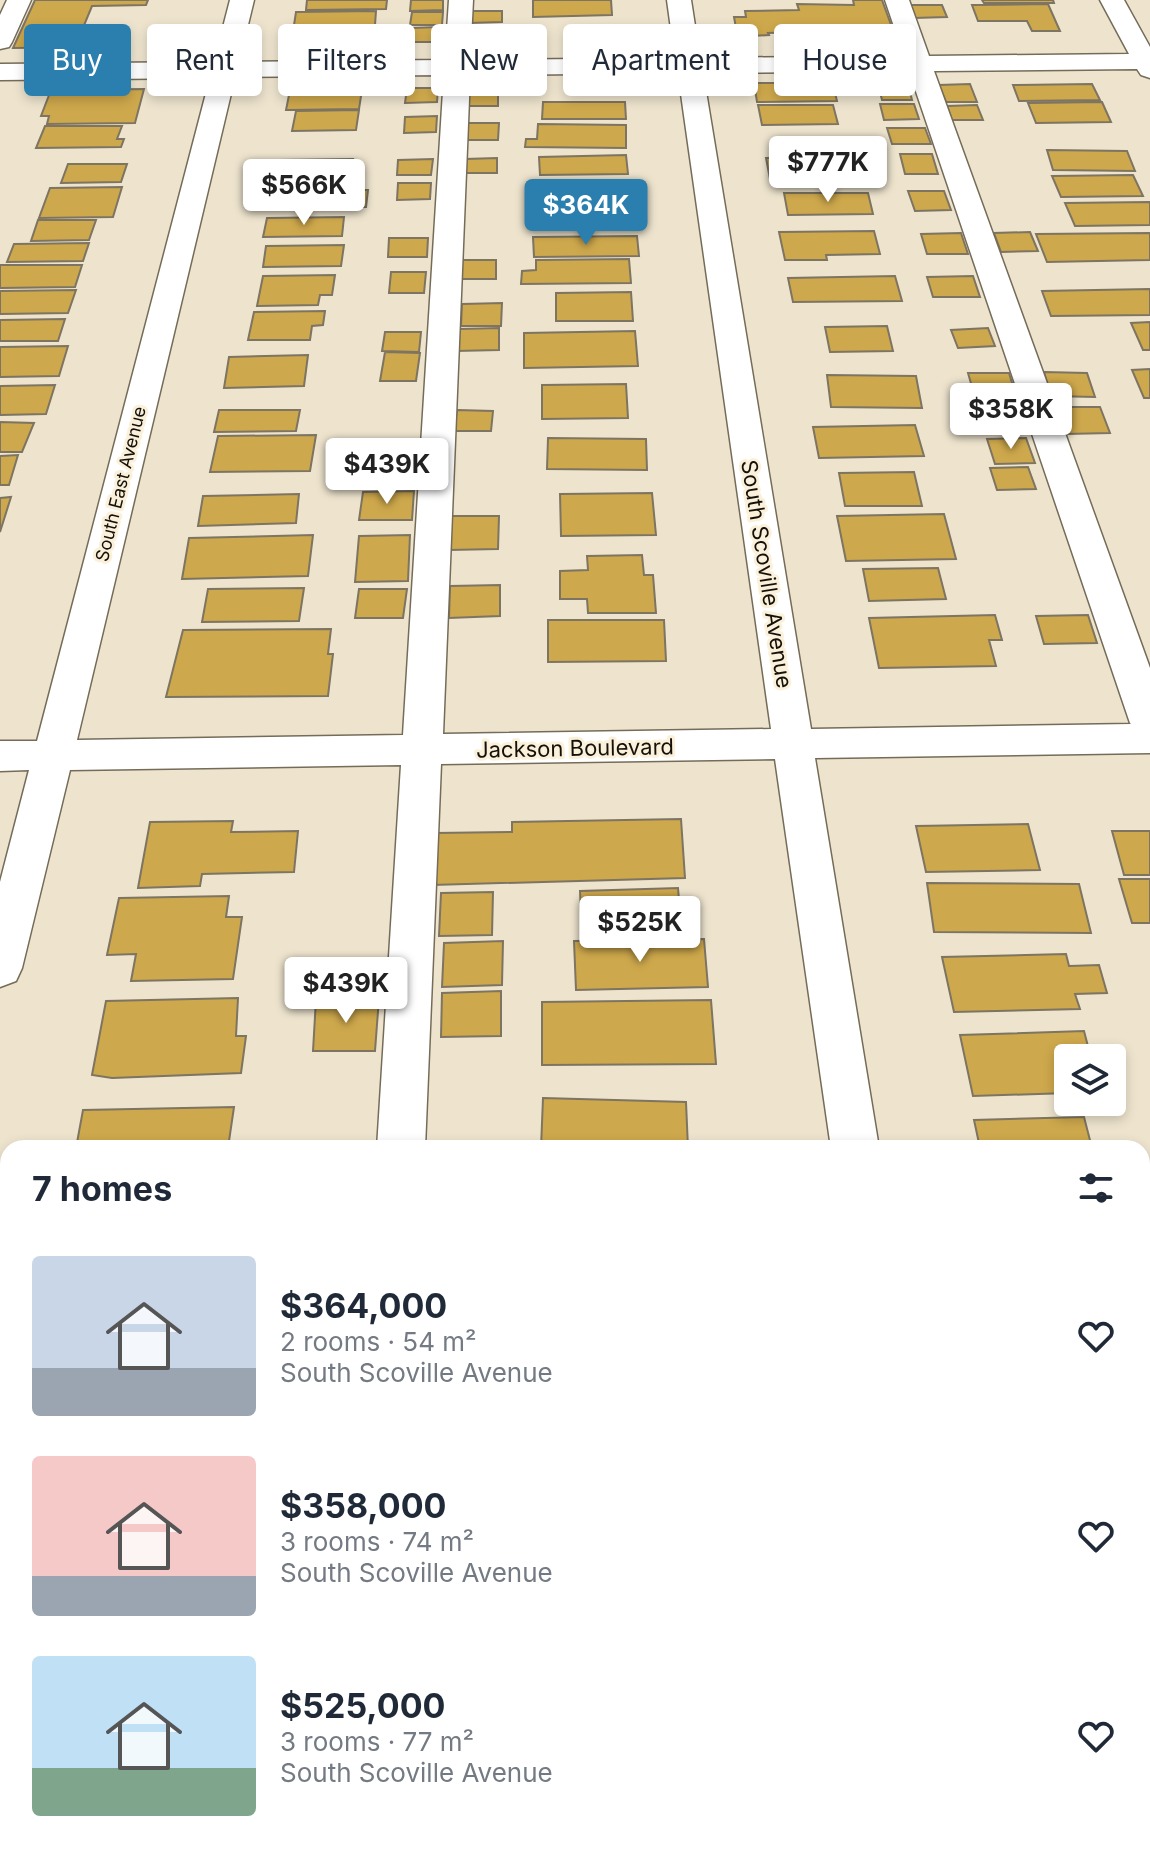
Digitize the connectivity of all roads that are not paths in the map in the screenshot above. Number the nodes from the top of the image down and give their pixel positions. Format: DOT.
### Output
graph roads {
  1 [pos="19,0"];
  2 [pos="242,0"];
  3 [pos="461,0"];
  4 [pos="679,0"];
  5 [pos="897,0"];
  6 [pos="1112,0"];
  7 [pos="236,24"];
  8 [pos="460,24"];
  9 [pos="683,24"];
  10 [pos="0,42"];
  11 [pos="920,63"];
  12 [pos="758,64"];
  13 [pos="1148,64"];
  14 [pos="431,68"];
  15 [pos="262,70"];
  16 [pos="147,71"];
  17 [pos="0,72"];
  18 [pos="218,96"];
  19 [pos="457,96"];
  20 [pos="694,96"];
  21 [pos="1150,723"];
  22 [pos="1150,738"];
  23 [pos="793,744"];
  24 [pos="420,750"];
  25 [pos="53,755"];
  26 [pos="0,756"];
  27 [pos="0,968"];
  28 [pos="401,1140"];
  29 [pos="854,1140"];
  1 -- 10 [label="street"];
  2 -- 7 [label="street, South East Avenue"];
  3 -- 8 [label="street"];
  4 -- 9 [label="street, South Scoville Avenue"];
  5 -- 11 [label="street"];
  6 -- 13 [label="street"];
  11 -- 12 [label="street"];
  11 -- 13 [label="street"];
  11 -- 21 [label="street"];
  14 -- 15 [label="street"];
  16 -- 17 [label="street"];
  18 -- 25 [label="street, South East Avenue"];
  19 -- 24 [label="street"];
  20 -- 23 [label="street, South Scoville Avenue"];
  22 -- 23 [label="street, Jackson Boulevard"];
  23 -- 24 [label="street, Jackson Boulevard"];
  23 -- 29 [label="street, South Scoville Avenue"];
  24 -- 25 [label="street, Jackson Boulevard"];
  24 -- 28 [label="street"];
  25 -- 26 [label="street, Jackson Boulevard"];
  25 -- 27 [label="street, South East Avenue"];
}
